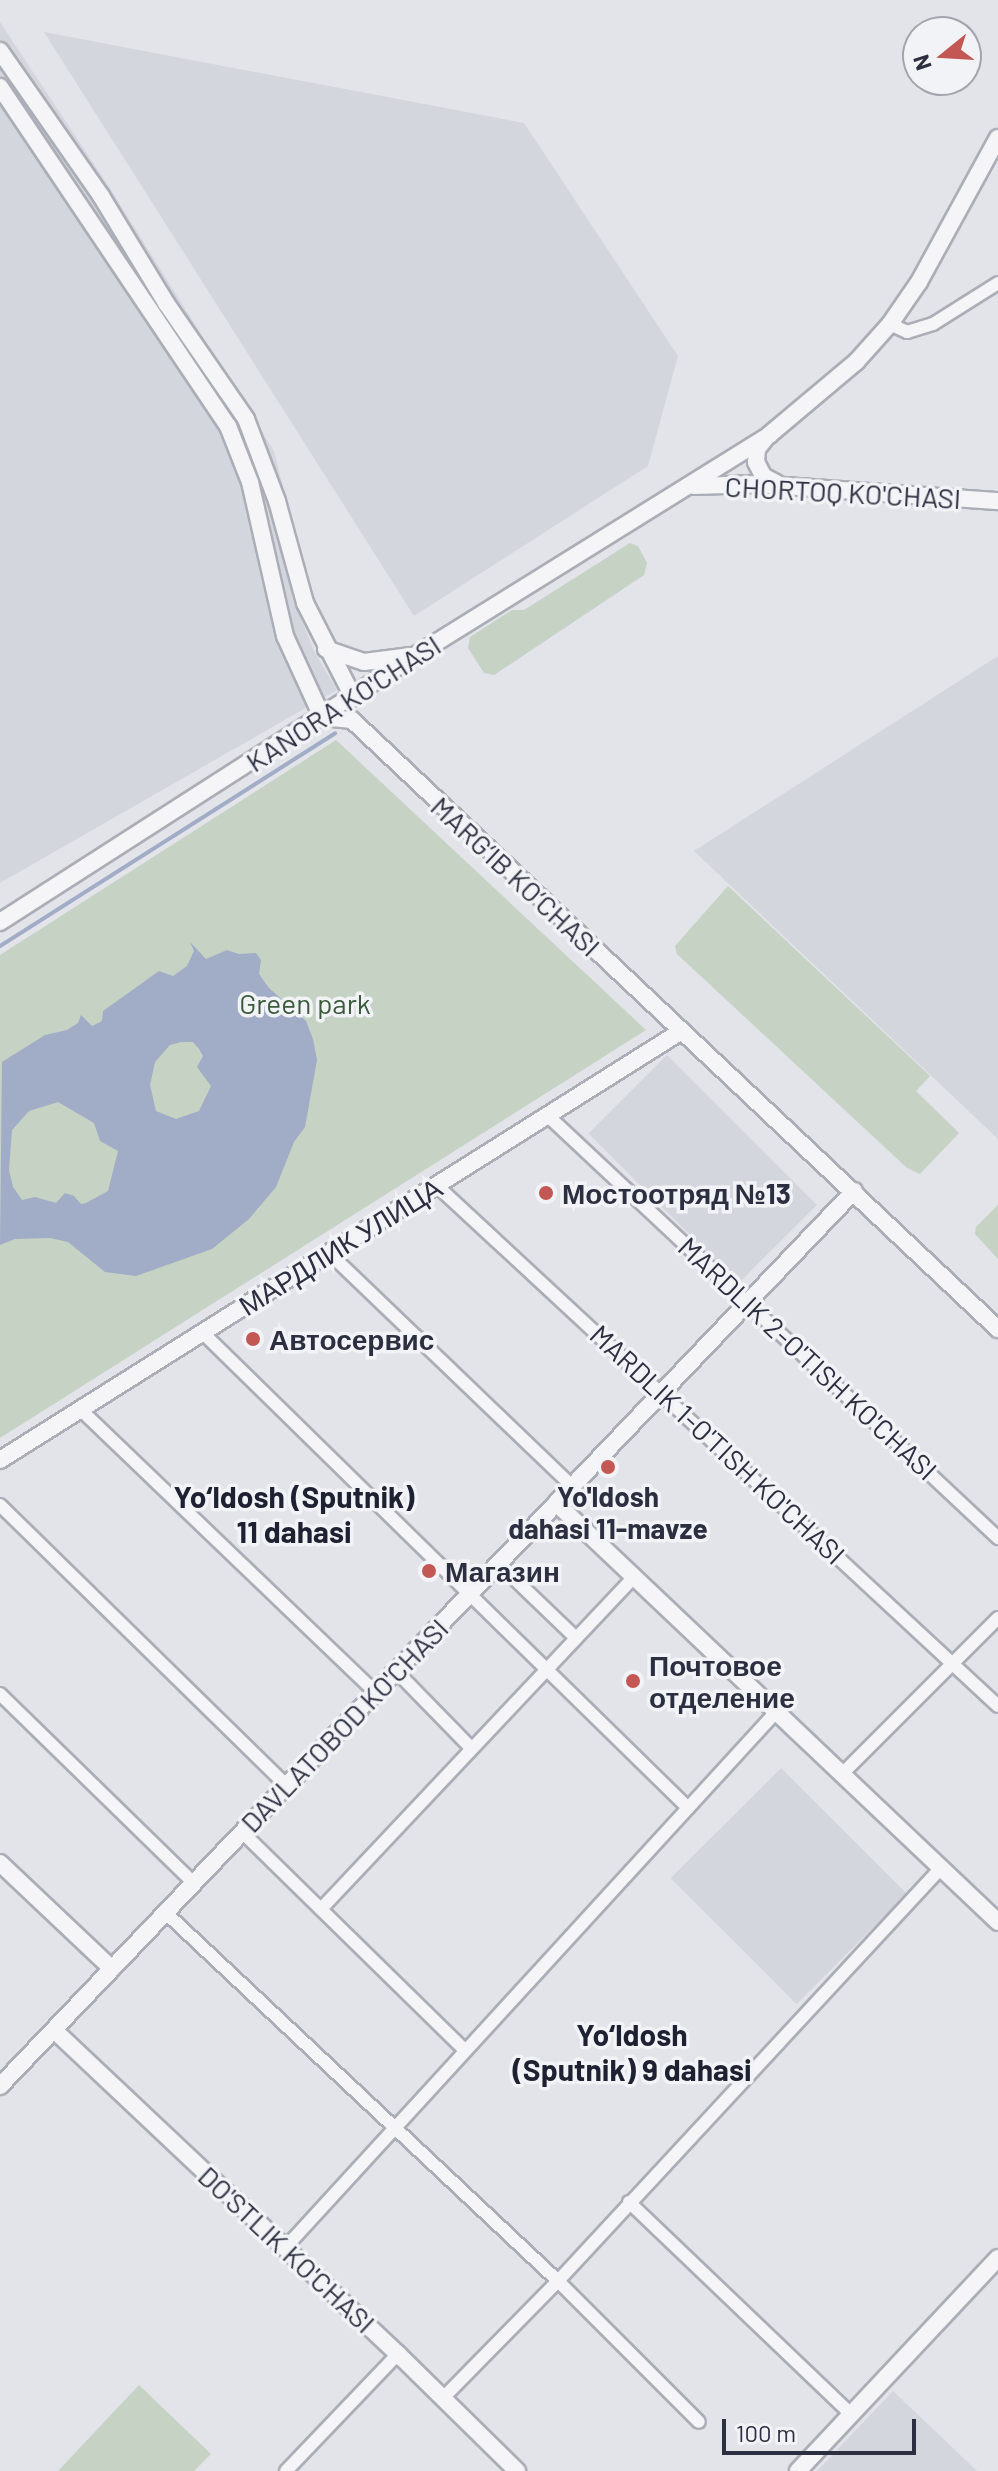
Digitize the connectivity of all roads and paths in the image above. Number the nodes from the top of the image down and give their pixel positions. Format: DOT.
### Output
graph roads {
  1 [pos="0,51"];
  2 [pos="5,70"];
  3 [pos="0,87"];
  4 [pos="998,138"];
  5 [pos="101,196"];
  6 [pos="80,211"];
  7 [pos="998,283"];
  8 [pos="890,324"];
  9 [pos="769,435"];
  10 [pos="785,485"];
  11 [pos="688,487"];
  12 [pos="998,501"];
  13 [pos="326,649"];
  14 [pos="416,655"];
  15 [pos="353,697"];
  16 [pos="322,717"];
  17 [pos="352,720"];
  18 [pos="0,922"];
  19 [pos="680,1032"];
  20 [pos="546,1114"];
  21 [pos="436,1185"];
  22 [pos="854,1191"];
  23 [pos="329,1253"];
  24 [pos="750,1302"];
  25 [pos="998,1329"];
  26 [pos="203,1333"];
  27 [pos="663,1392"];
  28 [pos="81,1410"];
  29 [pos="0,1460"];
  30 [pos="572,1486"];
  31 [pos="556,1503"];
  32 [pos="0,1505"];
  33 [pos="998,1538"];
  34 [pos="499,1564"];
  35 [pos="634,1577"];
  36 [pos="472,1592"];
  37 [pos="998,1618"];
  38 [pos="576,1638"];
  39 [pos="953,1663"];
  40 [pos="395,1670"];
  41 [pos="546,1670"];
  42 [pos="374,1691"];
  43 [pos="0,1694"];
  44 [pos="998,1706"];
  45 [pos="775,1713"];
  46 [pos="471,1748"];
  47 [pos="841,1775"];
  48 [pos="286,1785"];
  49 [pos="688,1808"];
  50 [pos="242,1832"];
  51 [pos="0,1863"];
  52 [pos="941,1868"];
  53 [pos="194,1883"];
  54 [pos="321,1909"];
  55 [pos="166,1913"];
  56 [pos="998,1922"];
  57 [pos="112,1969"];
  58 [pos="54,2030"];
  59 [pos="465,2050"];
  60 [pos="0,2086"];
  61 [pos="393,2128"];
  62 [pos="629,2202"];
  63 [pos="285,2248"];
  64 [pos="998,2258"];
  65 [pos="558,2281"];
  66 [pos="398,2354"];
  67 [pos="443,2398"];
  68 [pos="850,2413"];
  69 [pos="699,2422"];
  70 [pos="286,2471"];
  71 [pos="517,2471"];
  72 [pos="798,2471"];
  1 -- 2 [label="street"];
  2 -- 5 [label="street"];
  3 -- 6 [label="street"];
  4 -- 8 [label="street, KANORA KO'CHASI"];
  5 -- 6 [label="street"];
  5 -- 13 [label="street"];
  6 -- 16 [label="street"];
  7 -- 8 [label="street"];
  8 -- 9 [label="street, KANORA KO'CHASI"];
  9 -- 10 [label="street"];
  9 -- 11 [label="street, KANORA KO'CHASI"];
  10 -- 11 [label="street, CHORTOQ KO'CHASI"];
  10 -- 12 [label="street, CHORTOQ KO'CHASI"];
  11 -- 14 [label="street, KANORA KO'CHASI"];
  13 -- 14 [label="street"];
  13 -- 15 [label="street"];
  14 -- 15 [label="street, KANORA KO'CHASI"];
  15 -- 16 [label="street, KANORA KO'CHASI"];
  15 -- 17 [label="street"];
  16 -- 17 [label="street"];
  16 -- 18 [label="street, KANORA KO'CHASI"];
  17 -- 19 [label="street, MARG‘IB KO‘CHASI"];
  19 -- 20 [label="street, МАРДЛИК УЛИЦА"];
  19 -- 22 [label="street, MARG‘IB KO‘CHASI"];
  20 -- 21 [label="street, МАРДЛИК УЛИЦА"];
  20 -- 24 [label="street, MARDLIK 2-O'TISH KO'CHASI"];
  21 -- 23 [label="street, МАРДЛИК УЛИЦА"];
  21 -- 27 [label="street, MARDLIK 1-O'TISH KO'CHASI"];
  22 -- 24 [label="street, DAVLATOBOD KO'CHASI"];
  22 -- 25 [label="street"];
  23 -- 26 [label="street, МАРДЛИК УЛИЦА"];
  23 -- 30 [label="street"];
  24 -- 27 [label="street, DAVLATOBOD KO'CHASI"];
  24 -- 33 [label="street, MARDLIK 2-O'TISH KO'CHASI"];
  26 -- 28 [label="street, МАРДЛИК УЛИЦА"];
  26 -- 36 [label="street"];
  27 -- 30 [label="street, DAVLATOBOD KO'CHASI"];
  27 -- 39 [label="street, MARDLIK 1-O'TISH KO'CHASI"];
  28 -- 29 [label="street, МАРДЛИК УЛИЦА"];
  28 -- 42 [label="street"];
  30 -- 31 [label="street, DAVLATOBOD KO'CHASI"];
  31 -- 34 [label="street, DAVLATOBOD KO'CHASI"];
  31 -- 35 [label="street"];
  32 -- 48 [label="street"];
  34 -- 36 [label="street, DAVLATOBOD KO'CHASI"];
  34 -- 38 [label="street"];
  35 -- 38 [label="street"];
  35 -- 45 [label="street"];
  36 -- 40 [label="street, DAVLATOBOD KO'CHASI"];
  36 -- 41 [label="street"];
  37 -- 39 [label="street"];
  38 -- 41 [label="street"];
  39 -- 44 [label="street, MARDLIK 1-O'TISH KO'CHASI"];
  39 -- 47 [label="street"];
  40 -- 42 [label="street, DAVLATOBOD KO'CHASI"];
  40 -- 46 [label="street"];
  41 -- 46 [label="street"];
  41 -- 49 [label="street"];
  42 -- 48 [label="street, DAVLATOBOD KO'CHASI"];
  43 -- 53 [label="street"];
  45 -- 47 [label="street"];
  45 -- 49 [label="street"];
  46 -- 54 [label="street"];
  47 -- 52 [label="street"];
  48 -- 50 [label="street, DAVLATOBOD KO'CHASI"];
  49 -- 59 [label="street"];
  50 -- 53 [label="street, DAVLATOBOD KO'CHASI"];
  50 -- 54 [label="street"];
  51 -- 57 [label="street"];
  52 -- 56 [label="street"];
  52 -- 62 [label="street"];
  53 -- 55 [label="street, DAVLATOBOD KO'CHASI"];
  54 -- 59 [label="street"];
  55 -- 57 [label="street, DAVLATOBOD KO'CHASI"];
  55 -- 61 [label="street"];
  57 -- 58 [label="street, DAVLATOBOD KO'CHASI"];
  58 -- 60 [label="street, DAVLATOBOD KO'CHASI"];
  58 -- 63 [label="street, DO'STLIK KO'CHASI"];
  59 -- 61 [label="street"];
  61 -- 63 [label="street"];
  61 -- 65 [label="street"];
  62 -- 65 [label="street"];
  62 -- 68 [label="street"];
  63 -- 66 [label="street, DO'STLIK KO'CHASI"];
  64 -- 68 [label="street"];
  65 -- 67 [label="street"];
  65 -- 69 [label="street"];
  66 -- 67 [label="street, DO'STLIK KO'CHASI"];
  66 -- 70 [label="street"];
  67 -- 71 [label="street, DO'STLIK KO'CHASI"];
  68 -- 72 [label="street"];
}
